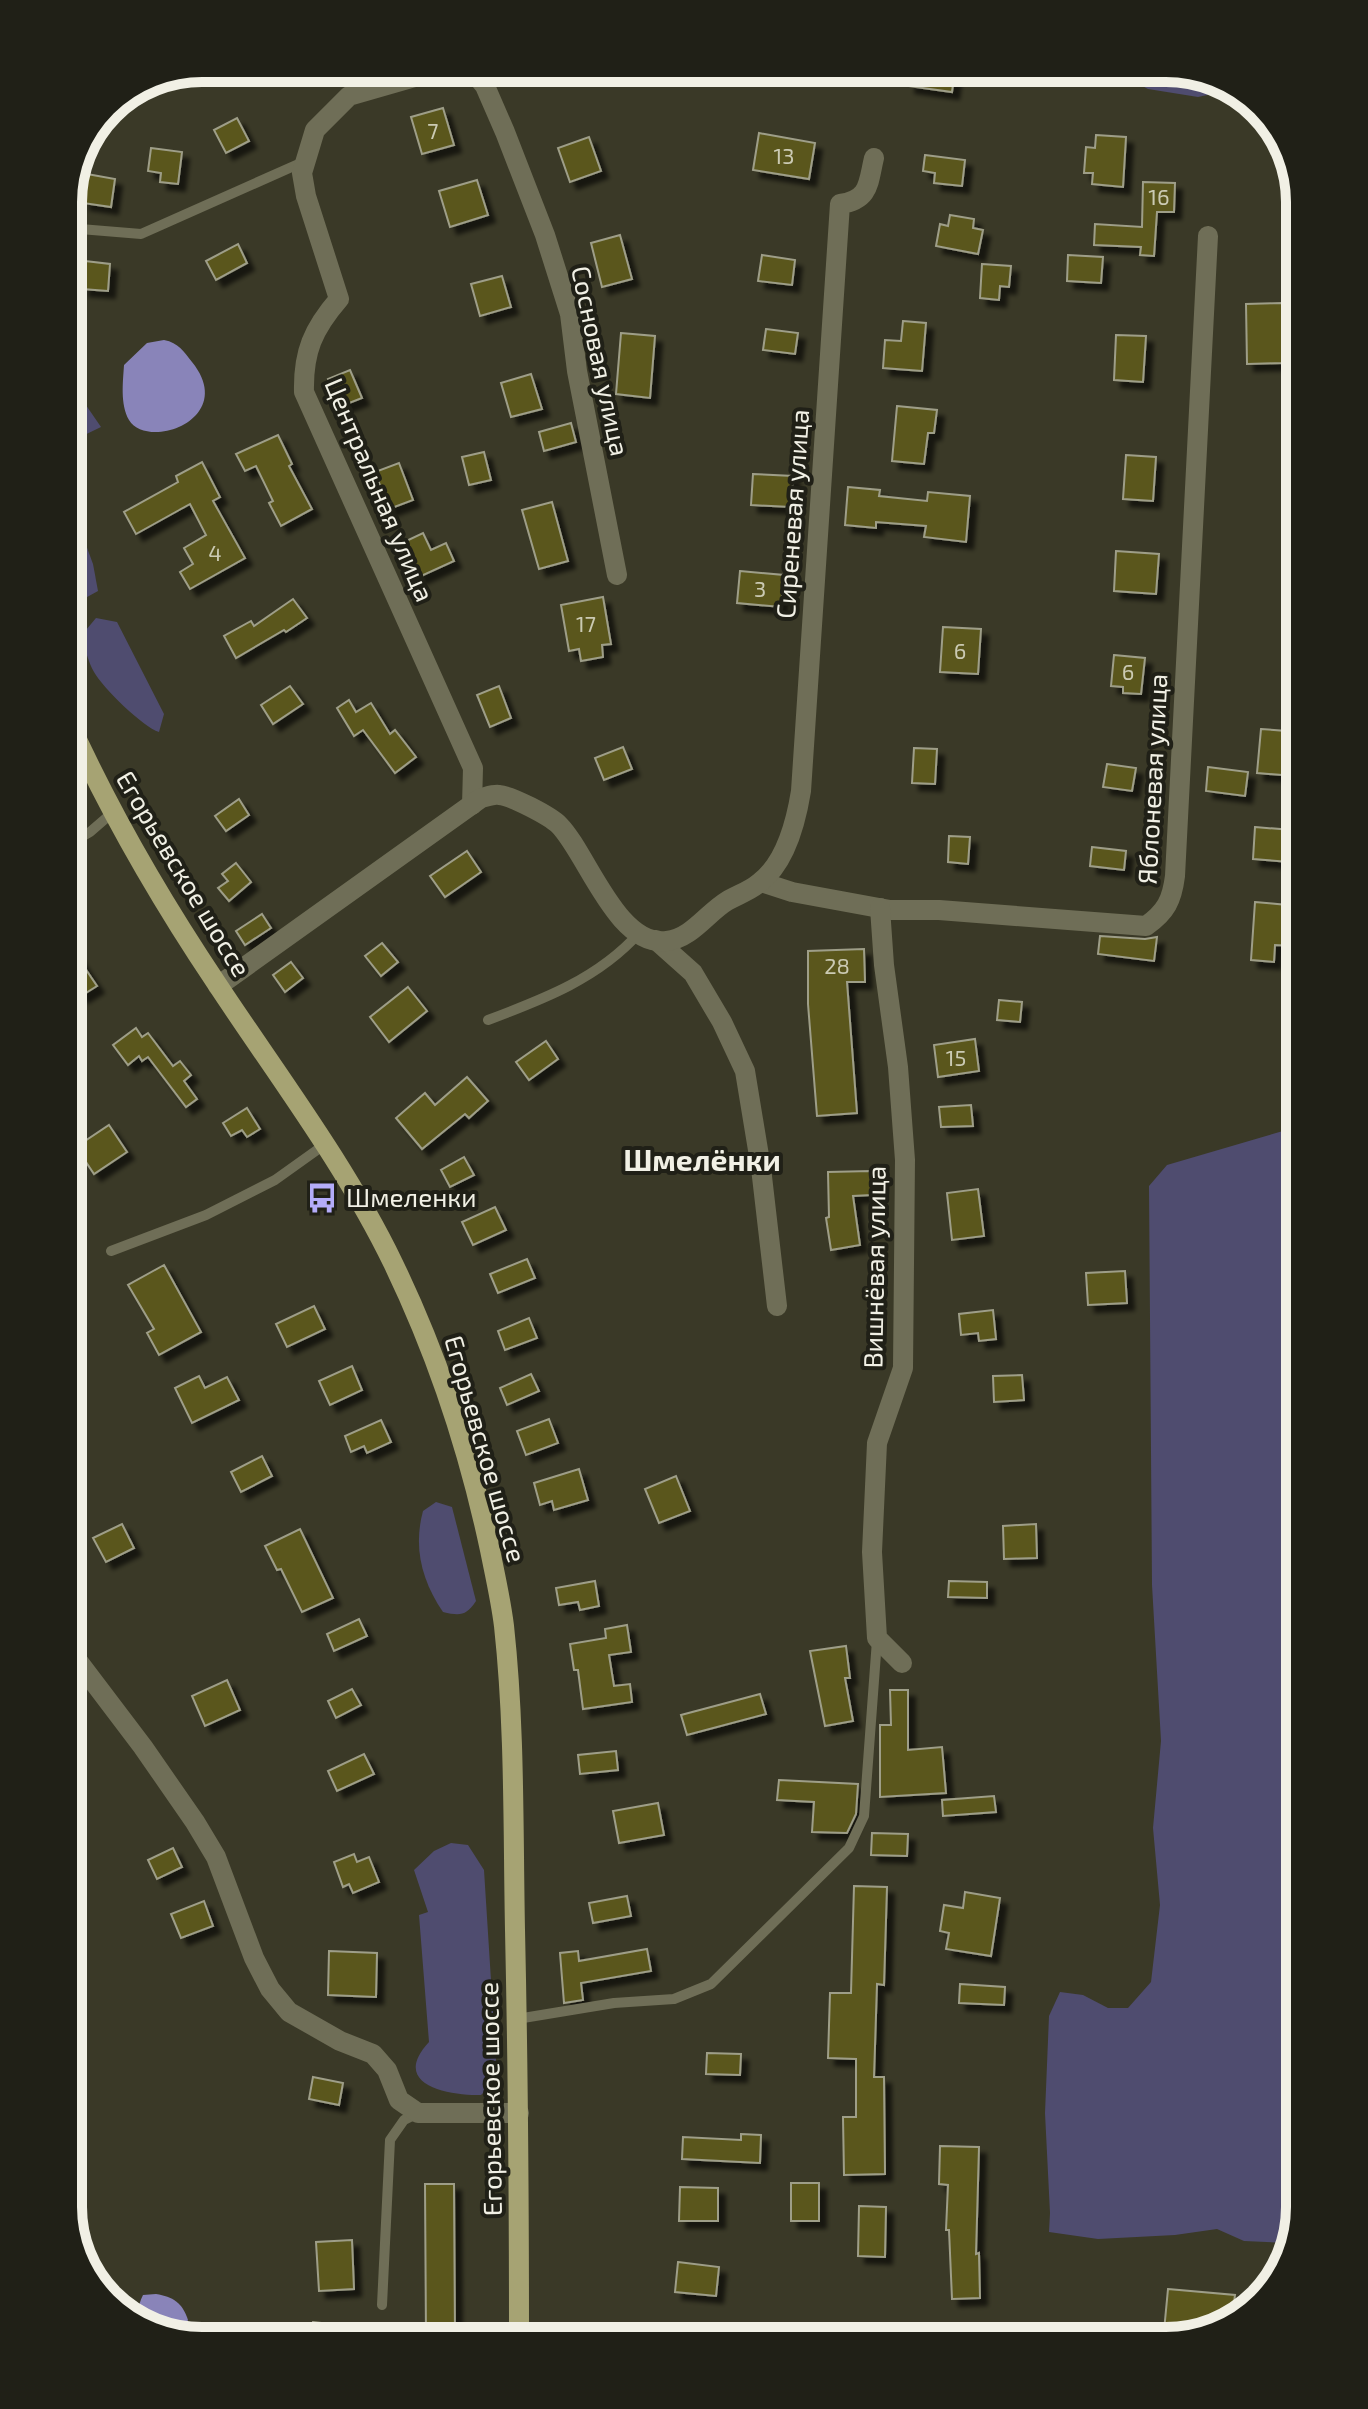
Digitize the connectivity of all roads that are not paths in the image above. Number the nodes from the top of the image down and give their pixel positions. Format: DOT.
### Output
graph roads {
  1 [pos="398,82"];
  2 [pos="482,82"];
  3 [pos="874,158"];
  4 [pos="305,161"];
  5 [pos="82,229"];
  6 [pos="1208,236"];
  7 [pos="617,575"];
  8 [pos="82,750"];
  9 [pos="472,805"];
  10 [pos="112,813"];
  11 [pos="82,837"];
  12 [pos="761,882"];
  13 [pos="880,908"];
  14 [pos="648,936"];
  15 [pos="218,986"];
  16 [pos="488,1020"];
  17 [pos="324,1145"];
  18 [pos="111,1251"];
  19 [pos="777,1306"];
  20 [pos="877,1638"];
  21 [pos="902,1663"];
  22 [pos="82,1666"];
  23 [pos="517,2019"];
  24 [pos="418,2113"];
  25 [pos="519,2113"];
  26 [pos="382,2305"];
  27 [pos="519,2327"];
  1 -- 4 [label="street, Центральная улица"];
  2 -- 7 [label="street, Сосновая улица"];
  3 -- 12 [label="street, Сиреневая улица"];
  4 -- 5 [label="lane"];
  4 -- 9 [label="street, Центральная улица"];
  6 -- 13 [label="street, Яблоневая улица"];
  8 -- 10 [label="main road, Егорьевское шоссе"];
  9 -- 14 [label="street"];
  9 -- 15 [label="street"];
  10 -- 11 [label="lane"];
  10 -- 15 [label="main road, Егорьевское шоссе"];
  12 -- 13 [label="street, Яблоневая улица"];
  12 -- 14 [label="street"];
  13 -- 20 [label="street, Вишнёвая улица"];
  14 -- 16 [label="lane"];
  14 -- 19 [label="street"];
  15 -- 17 [label="main road, Егорьевское шоссе"];
  17 -- 18 [label="lane"];
  17 -- 23 [label="main road, Егорьевское шоссе"];
  20 -- 21 [label="street"];
  20 -- 23 [label="lane"];
  22 -- 24 [label="street"];
  23 -- 25 [label="main road, Егорьевское шоссе"];
  24 -- 25 [label="street"];
  24 -- 26 [label="lane"];
  25 -- 27 [label="main road, Егорьевское шоссе"];
}
